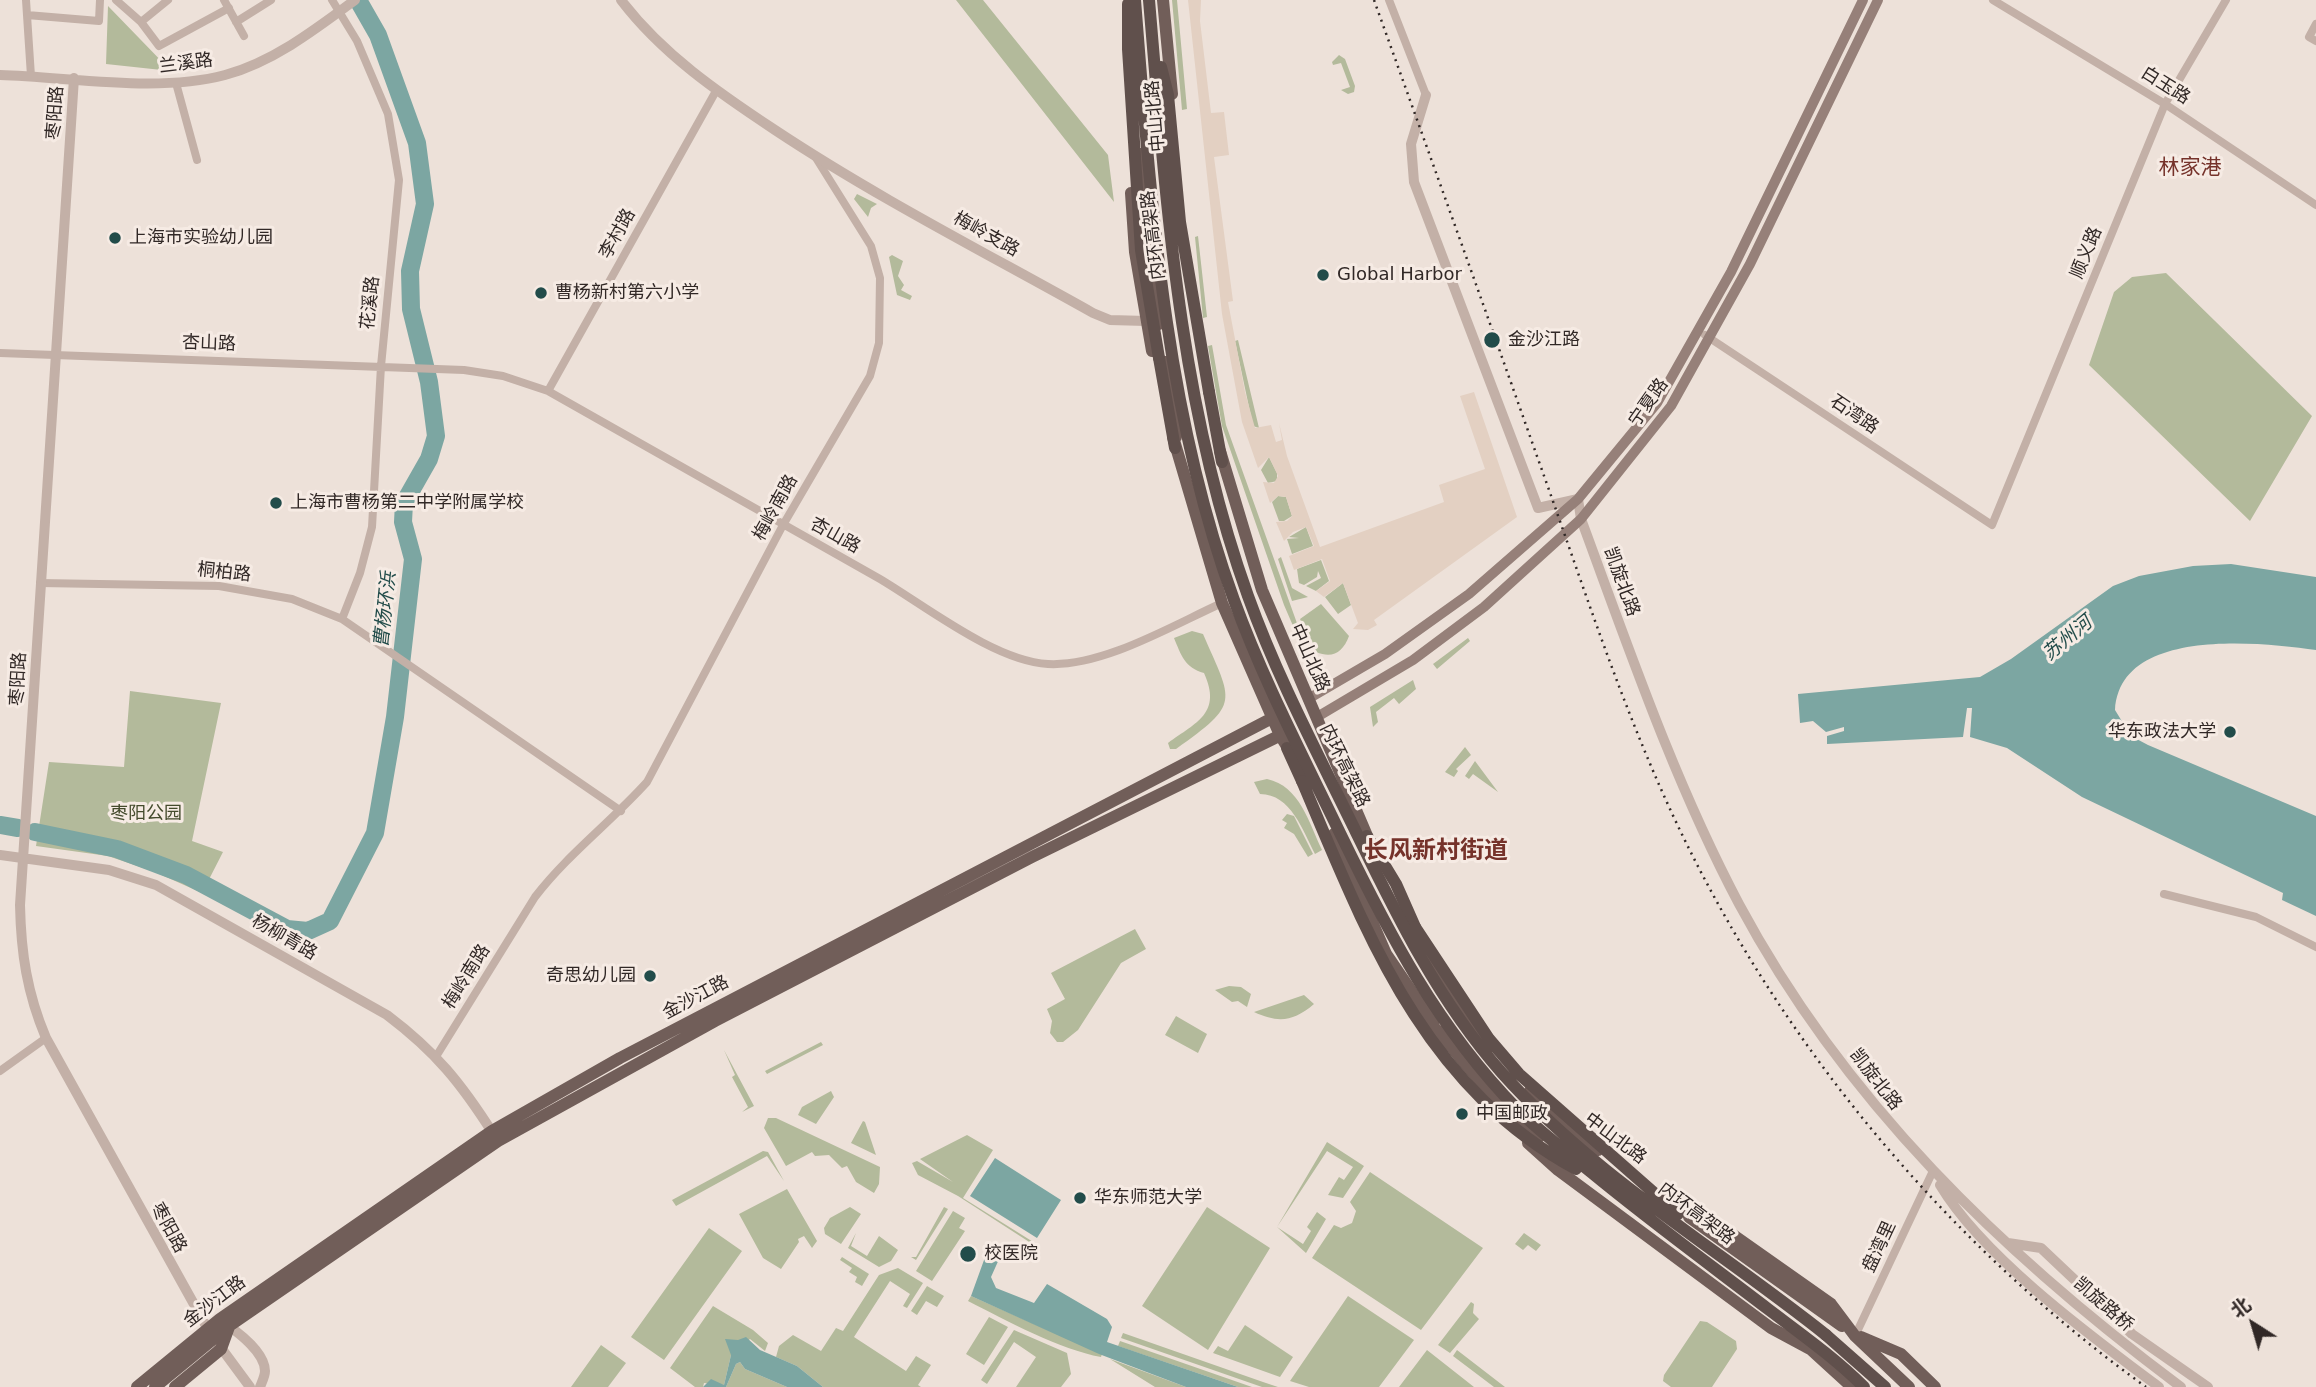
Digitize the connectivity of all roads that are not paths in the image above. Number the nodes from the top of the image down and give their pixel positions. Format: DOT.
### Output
graph roads {
  1 [pos="26,0"];
  2 [pos="100,0"];
  3 [pos="116,0"];
  4 [pos="168,0"];
  5 [pos="271,0"];
  6 [pos="332,0"];
  7 [pos="621,0"];
  8 [pos="1128,0"];
  9 [pos="1135,0"];
  10 [pos="1149,0"];
  11 [pos="1163,0"];
  12 [pos="1389,0"];
  13 [pos="1863,0"];
  14 [pos="1878,0"];
  15 [pos="1993,0"];
  16 [pos="2226,0"];
  17 [pos="352,2"];
  18 [pos="126,3"];
  19 [pos="226,4"];
  20 [pos="339,12"];
  21 [pos="27,15"];
  22 [pos="141,22"];
  23 [pos="236,22"];
  24 [pos="2316,24"];
  25 [pos="1152,30"];
  26 [pos="244,36"];
  27 [pos="2316,41"];
  28 [pos="1131,45"];
  29 [pos="0,75"];
  30 [pos="31,76"];
  31 [pos="74,78"];
  32 [pos="176,83"];
  33 [pos="716,91"];
  34 [pos="1426,95"];
  35 [pos="2165,104"];
  36 [pos="816,158"];
  37 [pos="197,160"];
  38 [pos="2316,205"];
  39 [pos="1146,321"];
  40 [pos="1698,330"];
  41 [pos="1709,338"];
  42 [pos="0,353"];
  43 [pos="56,354"];
  44 [pos="381,366"];
  45 [pos="548,391"];
  46 [pos="1175,448"];
  47 [pos="1222,462"];
  48 [pos="1578,499"];
  49 [pos="1581,519"];
  50 [pos="783,525"];
  51 [pos="1992,525"];
  52 [pos="40,583"];
  53 [pos="1222,603"];
  54 [pos="342,619"];
  55 [pos="1308,699"];
  56 [pos="1273,717"];
  57 [pos="1317,718"];
  58 [pos="1280,735"];
  59 [pos="1287,748"];
  60 [pos="621,811"];
  61 [pos="1367,836"];
  62 [pos="0,855"];
  63 [pos="25,858"];
  64 [pos="2164,894"];
  65 [pos="2316,947"];
  66 [pos="46,1038"];
  67 [pos="437,1055"];
  68 [pos="0,1071"];
  69 [pos="495,1136"];
  70 [pos="1932,1173"];
  71 [pos="1607,1186"];
  72 [pos="2007,1243"];
  73 [pos="1786,1303"];
  74 [pos="225,1322"];
  75 [pos="211,1335"];
  76 [pos="1855,1336"];
  77 [pos="137,1387"];
  78 [pos="155,1387"];
  79 [pos="175,1387"];
  80 [pos="250,1387"];
  81 [pos="260,1387"];
  82 [pos="1852,1387"];
  83 [pos="1864,1387"];
  84 [pos="1885,1387"];
  85 [pos="1909,1387"];
  86 [pos="1935,1387"];
  87 [pos="2159,1387"];
  88 [pos="2181,1387"];
  89 [pos="2208,1387"];
  1 -- 21 [label="street"];
  2 -- 21 [label="street"];
  3 -- 18 [label="street"];
  4 -- 22 [label="street"];
  5 -- 23 [label="street"];
  6 -- 20 [label="street, 花溪路"];
  7 -- 33 [label="street, 梅岭南路"];
  8 -- 28 [label="main road, 中山北路"];
  8 -- 46 [label="highway, bridge"];
  9 -- 71 [label="highway, 内环高架路, bridge"];
  10 -- 25 [label="highway, 内环高架路, bridge"];
  11 -- 47 [label="main road, 中山北路"];
  12 -- 34 [label="street"];
  13 -- 40 [label="main road, 宁夏路"];
  14 -- 41 [label="main road, 宁夏路"];
  15 -- 35 [label="street, 白玉路"];
  16 -- 35 [label="street, 顺义路"];
  17 -- 20 [label="street, 兰溪路"];
  18 -- 22 [label="street"];
  19 -- 22 [label="street"];
  19 -- 23 [label="street"];
  20 -- 32 [label="street, 兰溪路"];
  20 -- 44 [label="street, 花溪路"];
  21 -- 30 [label="street"];
  23 -- 26 [label="street"];
  24 -- 27 [label="street"];
  25 -- 47 [label="highway, bridge"];
  25 -- 73 [label="highway, 内环高架路, bridge"];
  28 -- 39 [label="main road, 中山北路"];
  28 -- 46 [label="main road, 中山北路"];
  29 -- 30 [label="street, 兰溪路"];
  30 -- 31 [label="street, 兰溪路"];
  31 -- 32 [label="street, 兰溪路"];
  31 -- 43 [label="street, 枣阳路"];
  32 -- 37 [label="street"];
  33 -- 36 [label="street, 梅岭南路"];
  33 -- 45 [label="street, 李村路"];
  34 -- 48 [label="street"];
  35 -- 38 [label="street, 白玉路"];
  35 -- 51 [label="street, 顺义路"];
  36 -- 39 [label="street, 梅岭支路"];
  36 -- 50 [label="street, 梅岭南路"];
  39 -- 46 [label="main road, 中山北路"];
  40 -- 41 [label="street, 石湾路"];
  40 -- 48 [label="main road, 宁夏路"];
  41 -- 49 [label="main road, 宁夏路"];
  41 -- 51 [label="street, 石湾路"];
  42 -- 43 [label="street, 杏山路"];
  43 -- 44 [label="street, 杏山路"];
  43 -- 52 [label="street, 枣阳路"];
  44 -- 45 [label="street, 杏山路"];
  44 -- 54 [label="street, 花溪路"];
  45 -- 50 [label="street, 杏山路"];
  46 -- 53 [label="main road, 中山北路"];
  47 -- 55 [label="main road, 中山北路"];
  48 -- 49 [label="street, 凯旋北路"];
  48 -- 55 [label="main road, 宁夏路"];
  49 -- 57 [label="main road, 宁夏路"];
  49 -- 70 [label="street, 凯旋北路"];
  50 -- 53 [label="street, 杏山路"];
  50 -- 60 [label="street, 梅岭南路"];
  52 -- 54 [label="street, 桐柏路"];
  52 -- 63 [label="street, 枣阳路"];
  53 -- 56 [label="main road, 中山北路"];
  54 -- 60 [label="street, 桐柏路"];
  55 -- 56 [label="main road, 金沙江路"];
  55 -- 57 [label="main road, 中山北路"];
  56 -- 58 [label="main road, 中山北路"];
  56 -- 69 [label="main road, 金沙江路"];
  57 -- 58 [label="main road, 金沙江路"];
  57 -- 61 [label="main road, 中山北路"];
  58 -- 59 [label="main road, 中山北路"];
  58 -- 69 [label="main road, 金沙江路"];
  59 -- 71 [label="highway, bridge"];
  59 -- 82 [label="main road, 中山北路"];
  60 -- 67 [label="street, 梅岭南路"];
  61 -- 73 [label="highway, bridge"];
  61 -- 76 [label="main road, 中山北路"];
  62 -- 63 [label="street, 杨柳青路"];
  63 -- 66 [label="street, 枣阳路"];
  63 -- 67 [label="street, 杨柳青路"];
  64 -- 65 [label="street"];
  66 -- 68 [label="street"];
  66 -- 75 [label="street, 枣阳路"];
  67 -- 69 [label="street, 杨柳青路"];
  69 -- 74 [label="main road, 金沙江路"];
  70 -- 72 [label="street, 凯旋北路"];
  70 -- 76 [label="street, 盘湾里"];
  70 -- 87 [label="street, 凯旋北路"];
  71 -- 83 [label="highway, 内环高架路, bridge"];
  72 -- 88 [label="street, 凯旋路桥"];
  72 -- 89 [label="street"];
  73 -- 84 [label="highway, 内环高架路, bridge"];
  74 -- 75 [label="main road, 金沙江路"];
  74 -- 75 [label="main road, 金沙江路"];
  74 -- 81 [label="street"];
  75 -- 77 [label="main road, 金沙江路"];
  75 -- 78 [label="main road, 金沙江路"];
  75 -- 79 [label="main road, 金沙江路"];
  75 -- 80 [label="street, 枣阳路"];
  76 -- 85 [label="main road, 中山北路"];
  76 -- 86 [label="main road"];
}
